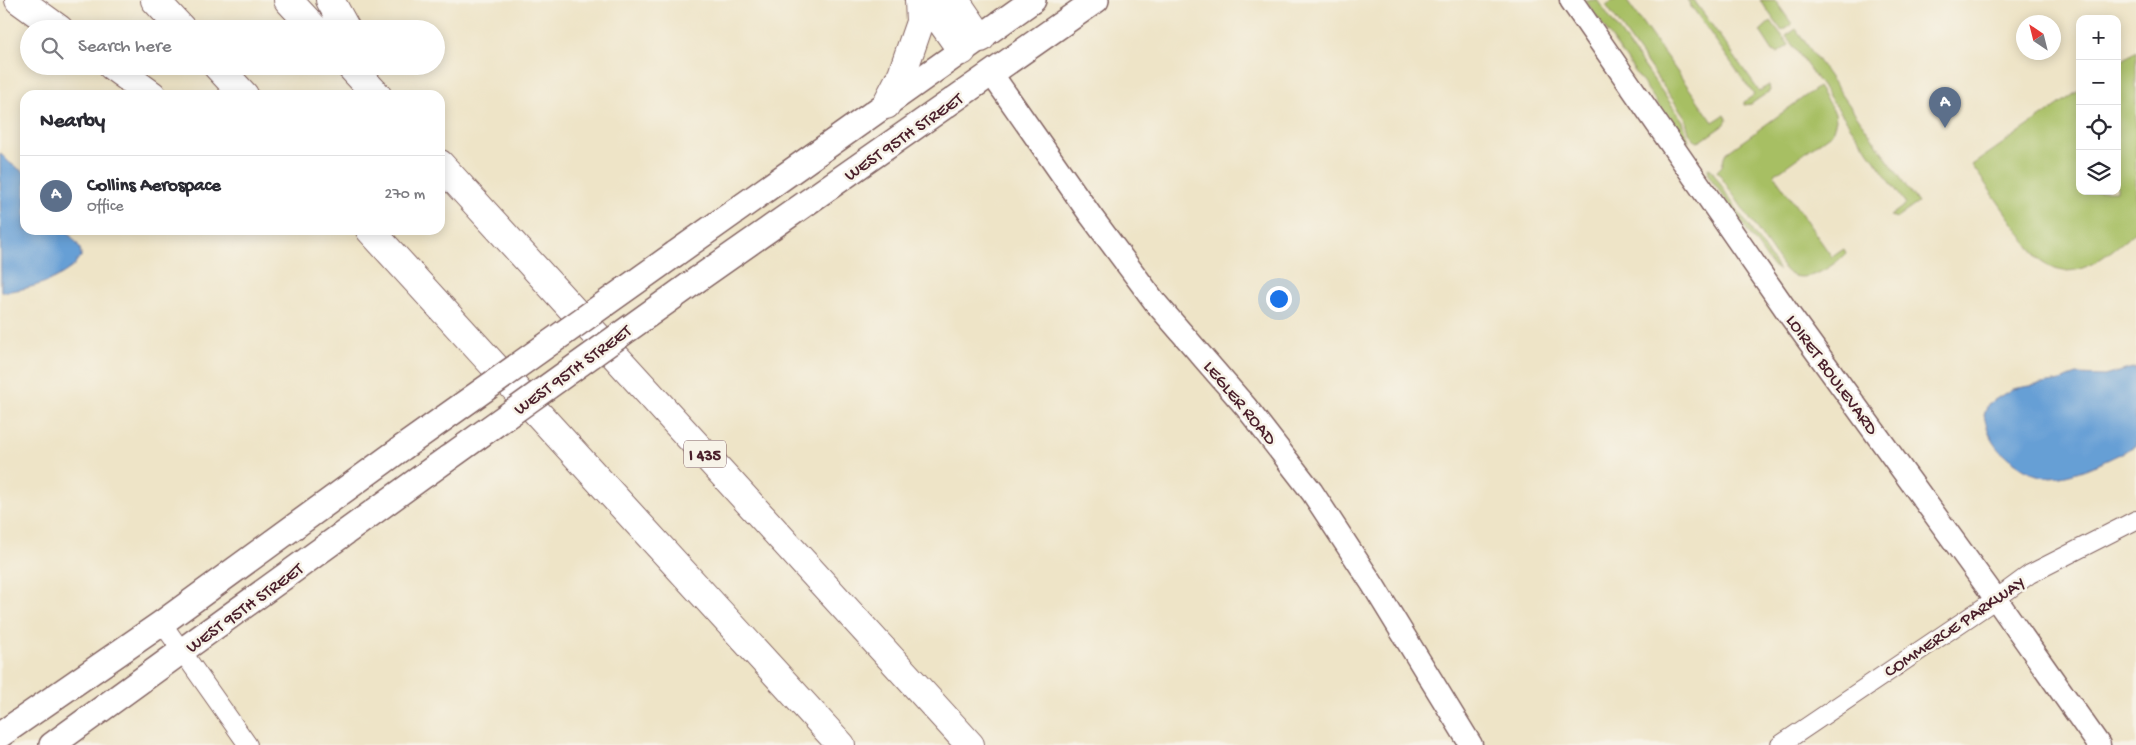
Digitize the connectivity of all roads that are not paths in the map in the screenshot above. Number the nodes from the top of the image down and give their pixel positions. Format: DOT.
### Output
graph roads {
  1 [pos="19,0"];
  2 [pos="155,0"];
  3 [pos="288,0"];
  4 [pos="330,0"];
  5 [pos="918,0"];
  6 [pos="926,0"];
  7 [pos="955,0"];
  8 [pos="1033,0"];
  9 [pos="1096,0"];
  10 [pos="1570,0"];
  11 [pos="47,20"];
  12 [pos="174,20"];
  13 [pos="307,20"];
  14 [pos="341,20"];
  15 [pos="972,45"];
  16 [pos="991,73"];
  17 [pos="124,75"];
  18 [pos="225,75"];
  19 [pos="358,75"];
  20 [pos="372,75"];
  21 [pos="145,90"];
  22 [pos="239,90"];
  23 [pos="372,90"];
  24 [pos="381,90"];
  25 [pos="886,105"];
  26 [pos="445,169"];
  27 [pos="377,238"];
  28 [pos="2136,520"];
  29 [pos="1996,599"];
  30 [pos="162,623"];
  31 [pos="182,652"];
  32 [pos="0,735"];
  33 [pos="52,745"];
  34 [pos="248,745"];
  35 [pos="841,745"];
  36 [pos="970,745"];
  37 [pos="1471,745"];
  38 [pos="1780,745"];
  39 [pos="2099,745"];
  1 -- 11 [label="highway"];
  2 -- 12 [label="highway"];
  3 -- 13 [label="highway"];
  4 -- 14 [label="highway"];
  5 -- 25 [label="highway"];
  6 -- 15 [label="highway"];
  7 -- 15 [label="highway"];
  8 -- 15 [label="main road, WEST 95TH STREET"];
  9 -- 16 [label="main road, WEST 95TH STREET"];
  10 -- 29 [label="street, LOIRET BOULEVARD"];
  15 -- 16 [label="main road"];
  15 -- 25 [label="main road, WEST 95TH STREET"];
  16 -- 31 [label="main road, WEST 95TH STREET, bridge"];
  16 -- 37 [label="street, LEGLER ROAD"];
  17 -- 21 [label="highway"];
  18 -- 22 [label="highway"];
  19 -- 23 [label="highway"];
  20 -- 24 [label="highway"];
  25 -- 30 [label="main road, WEST 95TH STREET, bridge"];
  26 -- 36 [label="highway, I 435"];
  27 -- 35 [label="highway"];
  28 -- 29 [label="street, COMMERCE PARKWAY"];
  29 -- 38 [label="street, COMMERCE PARKWAY"];
  29 -- 39 [label="street, LOIRET BOULEVARD"];
  30 -- 31 [label="street"];
  30 -- 32 [label="main road, WEST 95TH STREET"];
  31 -- 33 [label="main road, WEST 95TH STREET"];
  31 -- 34 [label="street"];
}
